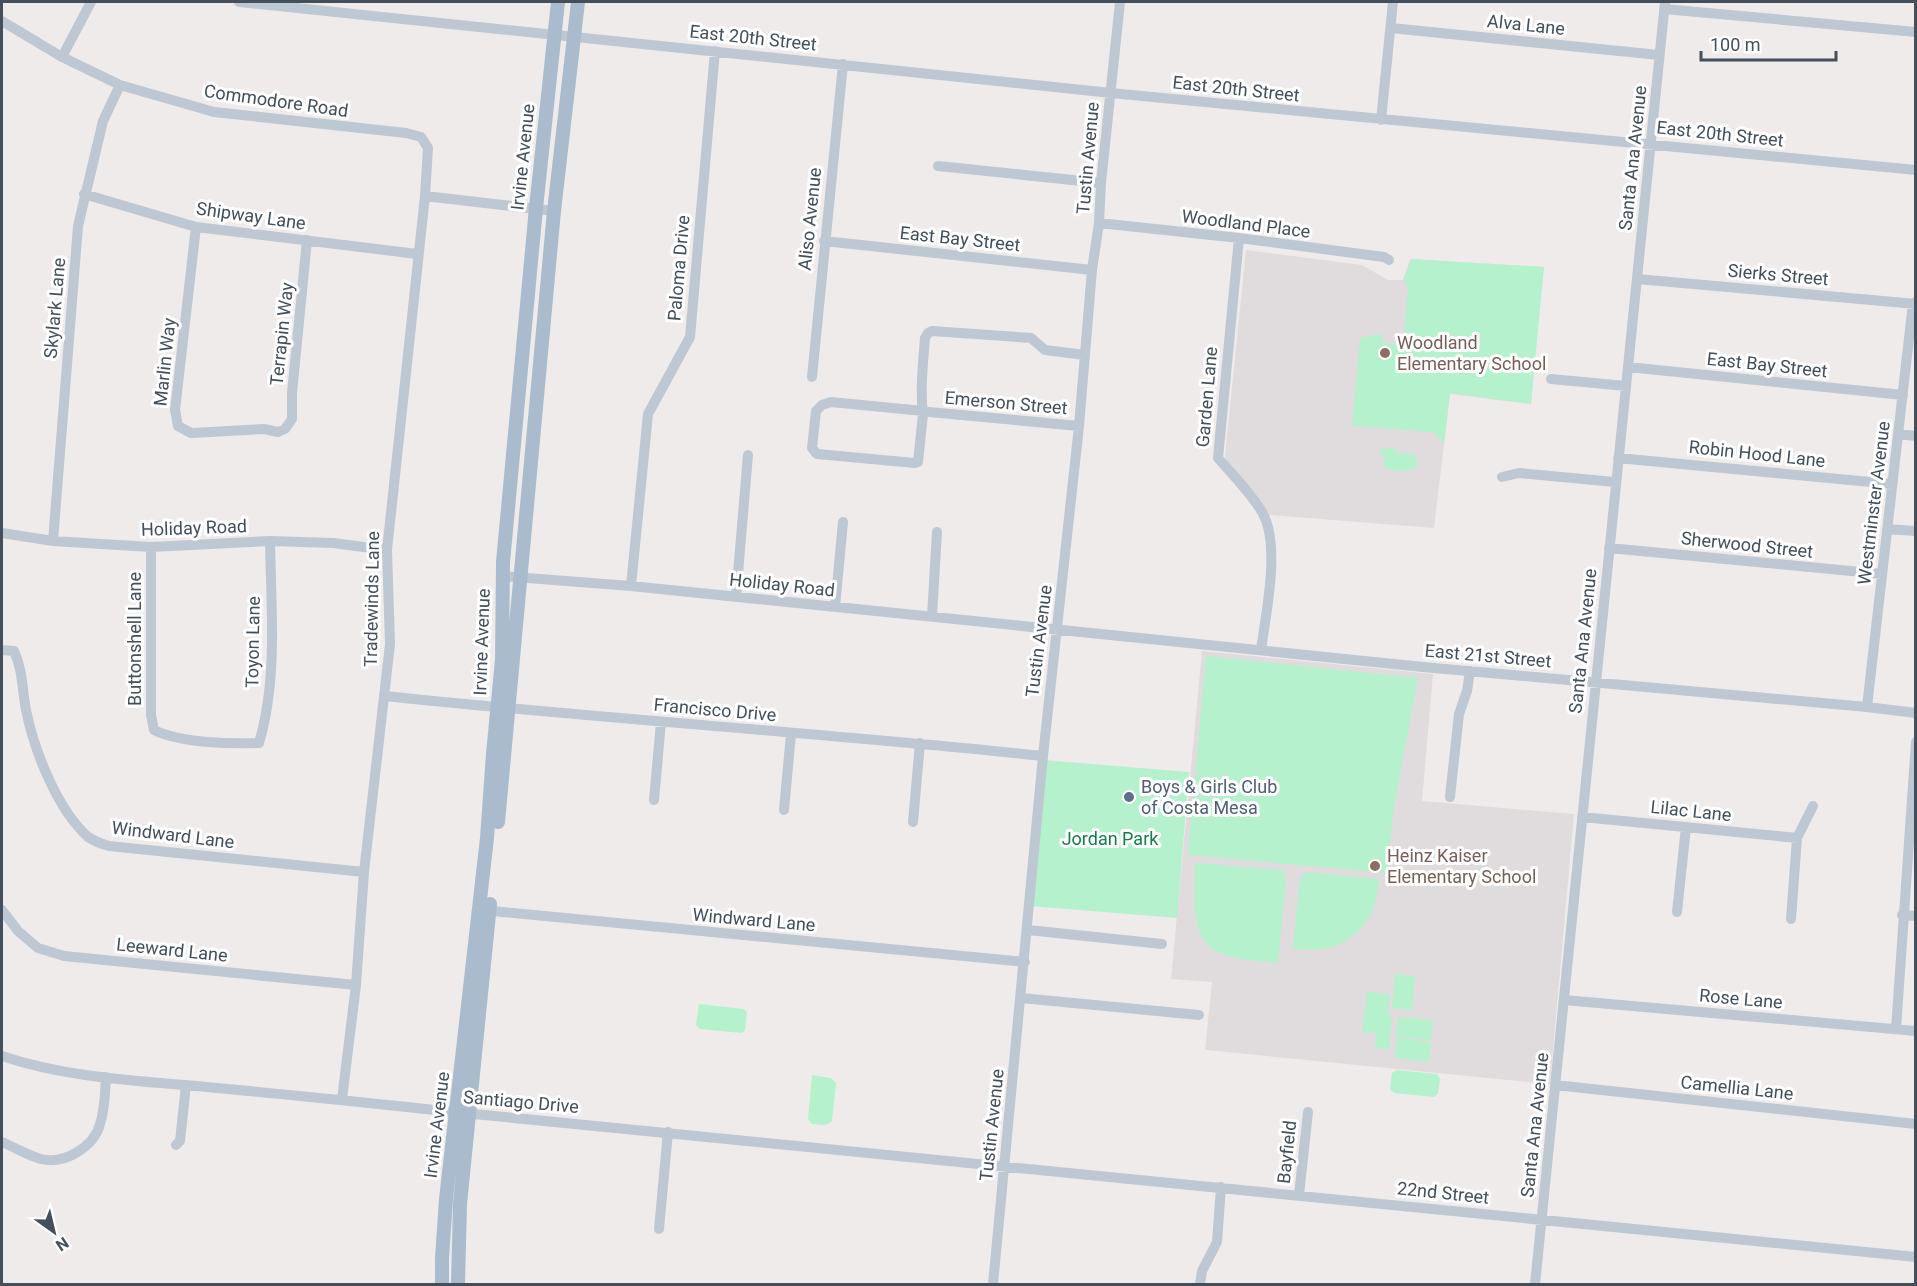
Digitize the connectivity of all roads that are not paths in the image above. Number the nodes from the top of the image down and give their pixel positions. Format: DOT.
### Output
graph roads {
  1 [pos="91,2"];
  2 [pos="239,2"];
  3 [pos="558,2"];
  4 [pos="578,2"];
  5 [pos="1120,2"];
  6 [pos="1393,2"];
  7 [pos="1665,5"];
  8 [pos="2,21"];
  9 [pos="1390,28"];
  10 [pos="1916,32"];
  11 [pos="554,34"];
  12 [pos="574,35"];
  13 [pos="715,51"];
  14 [pos="1659,55"];
  15 [pos="62,57"];
  16 [pos="843,64"];
  17 [pos="120,85"];
  18 [pos="1111,93"];
  19 [pos="1381,120"];
  20 [pos="421,137"];
  21 [pos="1652,143"];
  22 [pos="938,166"];
  23 [pos="1916,170"];
  24 [pos="1101,183"];
  25 [pos="84,194"];
  26 [pos="425,196"];
  27 [pos="536,208"];
  28 [pos="555,211"];
  29 [pos="1099,224"];
  30 [pos="196,227"];
  31 [pos="1239,238"];
  32 [pos="307,240"];
  33 [pos="824,241"];
  34 [pos="417,254"];
  35 [pos="1389,260"];
  36 [pos="1092,270"];
  37 [pos="1637,279"];
  38 [pos="1914,304"];
  39 [pos="1085,355"];
  40 [pos="1628,368"];
  41 [pos="812,377"];
  42 [pos="1551,380"];
  43 [pos="1626,386"];
  44 [pos="1903,395"];
  45 [pos="926,412"];
  46 [pos="1079,426"];
  47 [pos="285,429"];
  48 [pos="1898,434"];
  49 [pos="1916,436"];
  50 [pos="748,455"];
  51 [pos="1618,458"];
  52 [pos="1502,477"];
  53 [pos="1615,482"];
  54 [pos="1892,484"];
  55 [pos="843,522"];
  56 [pos="1887,529"];
  57 [pos="1916,531"];
  58 [pos="937,532"];
  59 [pos="2,533"];
  60 [pos="53,541"];
  61 [pos="270,541"];
  62 [pos="151,547"];
  63 [pos="1609,548"];
  64 [pos="387,550"];
  65 [pos="1882,574"];
  66 [pos="502,576"];
  67 [pos="521,578"];
  68 [pos="631,586"];
  69 [pos="736,597"];
  70 [pos="835,607"];
  71 [pos="932,616"];
  72 [pos="1058,628"];
  73 [pos="2,650"];
  74 [pos="1262,650"];
  75 [pos="1470,671"];
  76 [pos="1595,681"];
  77 [pos="384,696"];
  78 [pos="1867,707"];
  79 [pos="503,708"];
  80 [pos="1916,713"];
  81 [pos="661,722"];
  82 [pos="154,730"];
  83 [pos="791,734"];
  84 [pos="1916,742"];
  85 [pos="920,743"];
  86 [pos="1042,756"];
  87 [pos="1450,797"];
  88 [pos="654,800"];
  89 [pos="1813,806"];
  90 [pos="784,810"];
  91 [pos="1582,817"];
  92 [pos="913,822"];
  93 [pos="1686,827"];
  94 [pos="1797,838"];
  95 [pos="364,872"];
  96 [pos="2,910"];
  97 [pos="485,911"];
  98 [pos="1677,912"];
  99 [pos="1902,915"];
  100 [pos="1916,916"];
  101 [pos="1791,919"];
  102 [pos="1028,930"];
  103 [pos="1162,944"];
  104 [pos="1025,962"];
  105 [pos="356,985"];
  106 [pos="1021,998"];
  107 [pos="1564,1000"];
  108 [pos="1199,1015"];
  109 [pos="1896,1029"];
  110 [pos="1916,1031"];
  111 [pos="2,1056"];
  112 [pos="106,1077"];
  113 [pos="186,1085"];
  114 [pos="1555,1085"];
  115 [pos="342,1099"];
  116 [pos="456,1112"];
  117 [pos="1308,1112"];
  118 [pos="471,1114"];
  119 [pos="1916,1124"];
  120 [pos="668,1132"];
  121 [pos="2,1142"];
  122 [pos="176,1145"];
  123 [pos="1004,1166"];
  124 [pos="1221,1187"];
  125 [pos="1299,1195"];
  126 [pos="1542,1220"];
  127 [pos="444,1224"];
  128 [pos="659,1229"];
  129 [pos="1916,1257"];
  130 [pos="442,1284"];
  131 [pos="449,1284"];
  132 [pos="458,1284"];
  133 [pos="993,1284"];
  134 [pos="1200,1284"];
  135 [pos="1535,1284"];
  1 -- 15 [label="street"];
  2 -- 11 [label="street, East 20th Street"];
  3 -- 11 [label="main road, Irvine Avenue"];
  4 -- 12 [label="main road, Irvine Avenue"];
  5 -- 18 [label="street, Tustin Avenue"];
  6 -- 9 [label="street"];
  7 -- 10 [label="street"];
  7 -- 14 [label="street, Santa Ana Avenue"];
  8 -- 15 [label="street, Commodore Road"];
  9 -- 14 [label="street, Alva Lane"];
  9 -- 19 [label="street"];
  11 -- 12 [label="street, East 20th Street"];
  11 -- 27 [label="main road, Irvine Avenue"];
  12 -- 13 [label="street, East 20th Street"];
  12 -- 28 [label="main road, Irvine Avenue"];
  13 -- 16 [label="street, East 20th Street"];
  13 -- 68 [label="street, Paloma Drive"];
  14 -- 21 [label="street, Santa Ana Avenue"];
  15 -- 17 [label="street, Commodore Road"];
  16 -- 18 [label="street, East 20th Street"];
  16 -- 33 [label="street, Aliso Avenue"];
  17 -- 20 [label="street, Commodore Road"];
  17 -- 25 [label="street, Skylark Lane"];
  18 -- 19 [label="street, East 20th Street"];
  18 -- 24 [label="street, Tustin Avenue"];
  19 -- 21 [label="street, East 20th Street"];
  20 -- 26 [label="street, Tradewinds Lane"];
  21 -- 23 [label="street, East 20th Street"];
  21 -- 37 [label="street, Santa Ana Avenue"];
  22 -- 24 [label="street"];
  24 -- 29 [label="street, Tustin Avenue"];
  25 -- 30 [label="street, Shipway Lane"];
  25 -- 60 [label="street, Skylark Lane"];
  26 -- 27 [label="street"];
  26 -- 34 [label="street, Tradewinds Lane"];
  27 -- 28 [label="street"];
  27 -- 66 [label="main road, Irvine Avenue"];
  28 -- 67 [label="main road, Irvine Avenue"];
  29 -- 31 [label="street, Woodland Place"];
  29 -- 36 [label="street, Tustin Avenue"];
  30 -- 32 [label="street, Shipway Lane"];
  30 -- 47 [label="street, Marlin Way"];
  31 -- 35 [label="street, Woodland Place"];
  31 -- 74 [label="street, Garden Lane"];
  32 -- 34 [label="street, Shipway Lane"];
  32 -- 47 [label="street, Terrapin Way"];
  33 -- 36 [label="street, East Bay Street"];
  33 -- 41 [label="street, Aliso Avenue"];
  34 -- 64 [label="street, Tradewinds Lane"];
  36 -- 39 [label="street, Tustin Avenue"];
  37 -- 38 [label="street, Sierks Street"];
  37 -- 40 [label="street, Santa Ana Avenue"];
  38 -- 44 [label="street, Westminster Avenue"];
  39 -- 45 [label="street"];
  39 -- 46 [label="street, Tustin Avenue"];
  40 -- 43 [label="street, Santa Ana Avenue"];
  40 -- 44 [label="street, East Bay Street"];
  42 -- 43 [label="street"];
  43 -- 51 [label="street, Santa Ana Avenue"];
  44 -- 48 [label="street, Westminster Avenue"];
  45 -- 45 [label="street, Emerson Street"];
  45 -- 46 [label="street, Emerson Street"];
  46 -- 72 [label="street, Tustin Avenue"];
  48 -- 49 [label="street"];
  48 -- 54 [label="street, Westminster Avenue"];
  50 -- 69 [label="street"];
  51 -- 53 [label="street, Santa Ana Avenue"];
  51 -- 54 [label="street, Robin Hood Lane"];
  52 -- 53 [label="street"];
  53 -- 63 [label="street, Santa Ana Avenue"];
  54 -- 56 [label="street, Westminster Avenue"];
  55 -- 70 [label="street"];
  56 -- 57 [label="street"];
  56 -- 65 [label="street, Westminster Avenue"];
  58 -- 71 [label="street"];
  59 -- 60 [label="street, Holiday Road"];
  60 -- 62 [label="street, Holiday Road"];
  61 -- 62 [label="street, Holiday Road"];
  61 -- 64 [label="street, Holiday Road"];
  61 -- 82 [label="street, Toyon Lane"];
  62 -- 82 [label="street, Buttonshell Lane"];
  63 -- 65 [label="street, Sherwood Street"];
  63 -- 76 [label="street, Santa Ana Avenue"];
  64 -- 77 [label="street, Tradewinds Lane"];
  65 -- 78 [label="street, Westminster Avenue"];
  66 -- 67 [label="street, Holiday Road"];
  66 -- 79 [label="main road, Irvine Avenue"];
  67 -- 68 [label="street, Holiday Road"];
  67 -- 79 [label="main road, Irvine Avenue"];
  68 -- 69 [label="street, Holiday Road"];
  69 -- 70 [label="street, Holiday Road"];
  70 -- 71 [label="street, Holiday Road"];
  71 -- 72 [label="street, Holiday Road"];
  72 -- 74 [label="street, East 21st Street"];
  72 -- 86 [label="street, Tustin Avenue"];
  73 -- 95 [label="street, Windward Lane"];
  74 -- 75 [label="street, East 21st Street"];
  75 -- 76 [label="street, East 21st Street"];
  75 -- 87 [label="street"];
  76 -- 78 [label="street, East 21st Street"];
  76 -- 91 [label="street, Santa Ana Avenue"];
  77 -- 79 [label="street, Francisco Drive"];
  77 -- 95 [label="street, Tradewinds Lane"];
  78 -- 80 [label="street, East 21st Street"];
  79 -- 81 [label="street, Francisco Drive"];
  79 -- 97 [label="main road, Irvine Avenue"];
  81 -- 83 [label="street, Francisco Drive"];
  81 -- 88 [label="street"];
  83 -- 85 [label="street, Francisco Drive"];
  83 -- 90 [label="street"];
  84 -- 99 [label="street"];
  85 -- 86 [label="street, Francisco Drive"];
  85 -- 92 [label="street"];
  86 -- 102 [label="street, Tustin Avenue"];
  89 -- 94 [label="street"];
  91 -- 93 [label="street, Lilac Lane"];
  91 -- 107 [label="street, Santa Ana Avenue"];
  93 -- 94 [label="street, Lilac Lane"];
  93 -- 98 [label="street"];
  94 -- 101 [label="street"];
  95 -- 105 [label="street, Tradewinds Lane"];
  96 -- 105 [label="street, Leeward Lane"];
  97 -- 104 [label="street, Windward Lane"];
  97 -- 116 [label="main road, Irvine Avenue"];
  97 -- 118 [label="main road, Irvine Avenue"];
  99 -- 100 [label="street"];
  99 -- 109 [label="street"];
  102 -- 103 [label="street"];
  102 -- 104 [label="street, Tustin Avenue"];
  104 -- 106 [label="street, Tustin Avenue"];
  105 -- 115 [label="street, Tradewinds Lane"];
  106 -- 108 [label="street"];
  106 -- 123 [label="street, Tustin Avenue"];
  107 -- 109 [label="street, Rose Lane"];
  107 -- 114 [label="street, Santa Ana Avenue"];
  109 -- 110 [label="street, Rose Lane"];
  111 -- 112 [label="street, Santiago Drive"];
  112 -- 113 [label="street, Santiago Drive"];
  112 -- 121 [label="street"];
  113 -- 115 [label="street, Santiago Drive"];
  113 -- 122 [label="street"];
  114 -- 119 [label="street, Camellia Lane"];
  114 -- 126 [label="street, Santa Ana Avenue"];
  115 -- 116 [label="street, Santiago Drive"];
  116 -- 118 [label="street, Santiago Drive"];
  116 -- 127 [label="main road, Irvine Avenue"];
  117 -- 125 [label="street, Bayfield"];
  118 -- 120 [label="street, Santiago Drive"];
  118 -- 132 [label="main road, Irvine Avenue"];
  120 -- 123 [label="street, Santiago Drive"];
  120 -- 128 [label="street"];
  123 -- 124 [label="street, 22nd Street"];
  123 -- 133 [label="street, Tustin Avenue"];
  124 -- 125 [label="street, 22nd Street"];
  124 -- 134 [label="street"];
  125 -- 126 [label="street, 22nd Street"];
  126 -- 129 [label="street, 22nd Street"];
  126 -- 135 [label="street, Santa Ana Avenue"];
  127 -- 130 [label="main road, Irvine Avenue"];
  127 -- 131 [label="main road"];
}
